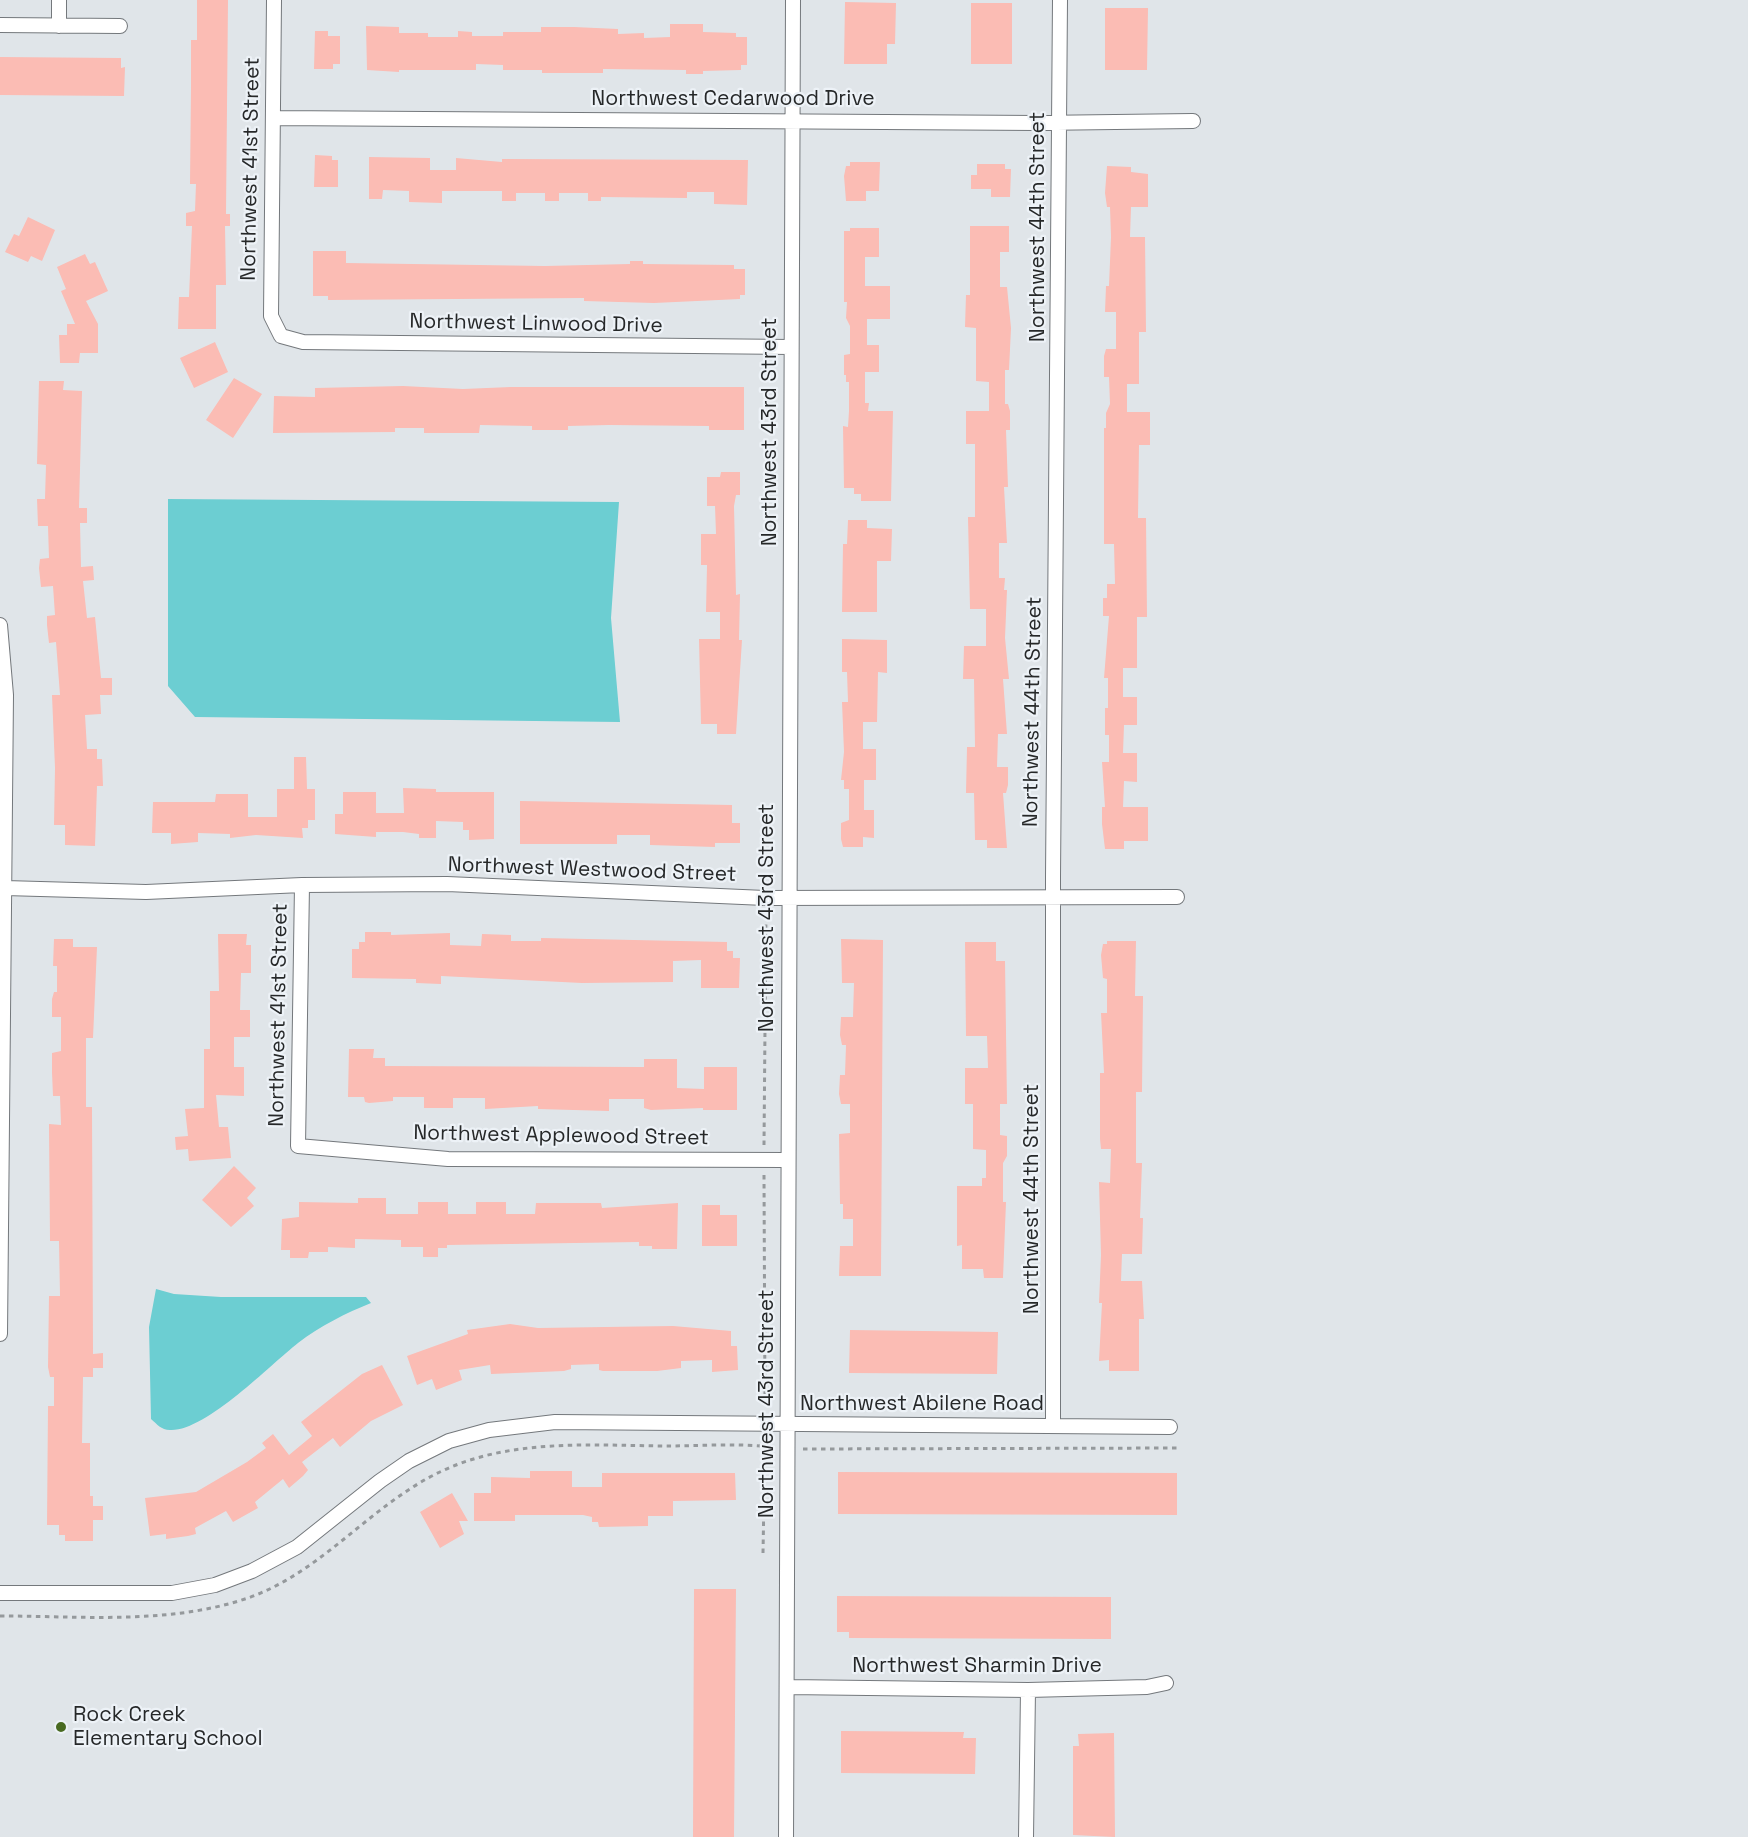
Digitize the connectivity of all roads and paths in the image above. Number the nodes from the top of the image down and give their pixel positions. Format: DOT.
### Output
graph roads {
  1 [pos="59,0"];
  2 [pos="274,0"];
  3 [pos="793,0"];
  4 [pos="1060,0"];
  5 [pos="0,25"];
  6 [pos="59,26"];
  7 [pos="120,26"];
  8 [pos="273,118"];
  9 [pos="792,121"];
  10 [pos="1193,121"];
  11 [pos="1060,122"];
  12 [pos="281,336"];
  13 [pos="791,347"];
  14 [pos="0,625"];
  15 [pos="302,885"];
  16 [pos="5,888"];
  17 [pos="788,897"];
  18 [pos="1177,897"];
  19 [pos="765,898"];
  20 [pos="1053,898"];
  21 [pos="298,1146"];
  22 [pos="2,1151"];
  23 [pos="764,1159"];
  24 [pos="787,1160"];
  25 [pos="0,1334"];
  26 [pos="765,1425"];
  27 [pos="790,1425"];
  28 [pos="1053,1425"];
  29 [pos="1170,1427"];
  30 [pos="766,1446"];
  31 [pos="788,1449"];
  32 [pos="1181,1449"];
  33 [pos="764,1553"];
  34 [pos="0,1593"];
  35 [pos="0,1616"];
  36 [pos="1166,1683"];
  37 [pos="788,1687"];
  38 [pos="1028,1690"];
  39 [pos="786,1837"];
  40 [pos="1026,1837"];
  1 -- 6 [label="street"];
  2 -- 8 [label="street, Northwest 41st Street"];
  3 -- 9 [label="street, Northwest 43rd Street"];
  4 -- 11 [label="street, Northwest 44th Street"];
  5 -- 6 [label="street"];
  6 -- 7 [label="street"];
  8 -- 9 [label="street, Northwest Cedarwood Drive"];
  8 -- 12 [label="street, Northwest 41st Street"];
  9 -- 11 [label="street, Northwest Cedarwood Drive"];
  9 -- 13 [label="street, Northwest 43rd Street"];
  10 -- 11 [label="street, Northwest Cedarwood Drive"];
  11 -- 20 [label="street, Northwest 44th Street"];
  12 -- 13 [label="street, Northwest Linwood Drive"];
  13 -- 17 [label="street, Northwest 43rd Street"];
  14 -- 16 [label="street"];
  15 -- 16 [label="street, Northwest Westwood Street"];
  15 -- 19 [label="street, Northwest Westwood Street"];
  15 -- 21 [label="street, Northwest 41st Street"];
  16 -- 22 [label="street"];
  17 -- 19 [label="street, Northwest Westwood Street"];
  17 -- 20 [label="street, Northwest Westwood Street"];
  17 -- 24 [label="street, Northwest 43rd Street"];
  18 -- 20 [label="street, Northwest Westwood Street"];
  19 -- 23 [label="path"];
  20 -- 28 [label="street, Northwest 44th Street"];
  21 -- 23 [label="street, Northwest Applewood Street"];
  22 -- 25 [label="street"];
  23 -- 24 [label="street, Northwest Applewood Street"];
  23 -- 26 [label="path"];
  24 -- 27 [label="street, Northwest 43rd Street"];
  26 -- 27 [label="street, Northwest Abilene Road"];
  26 -- 30 [label="path"];
  26 -- 34 [label="street, Northwest Abilene Road"];
  27 -- 28 [label="street, Northwest Abilene Road"];
  27 -- 31 [label="street, Northwest 43rd Street"];
  28 -- 29 [label="street, Northwest Abilene Road"];
  30 -- 31 [label="path"];
  30 -- 33 [label="path"];
  30 -- 35 [label="path"];
  31 -- 32 [label="path"];
  31 -- 37 [label="street, Northwest 43rd Street"];
  36 -- 38 [label="street, Northwest Sharmin Drive"];
  37 -- 38 [label="street, Northwest Sharmin Drive"];
  37 -- 39 [label="street, Northwest 43rd Street"];
  38 -- 40 [label="street"];
}
